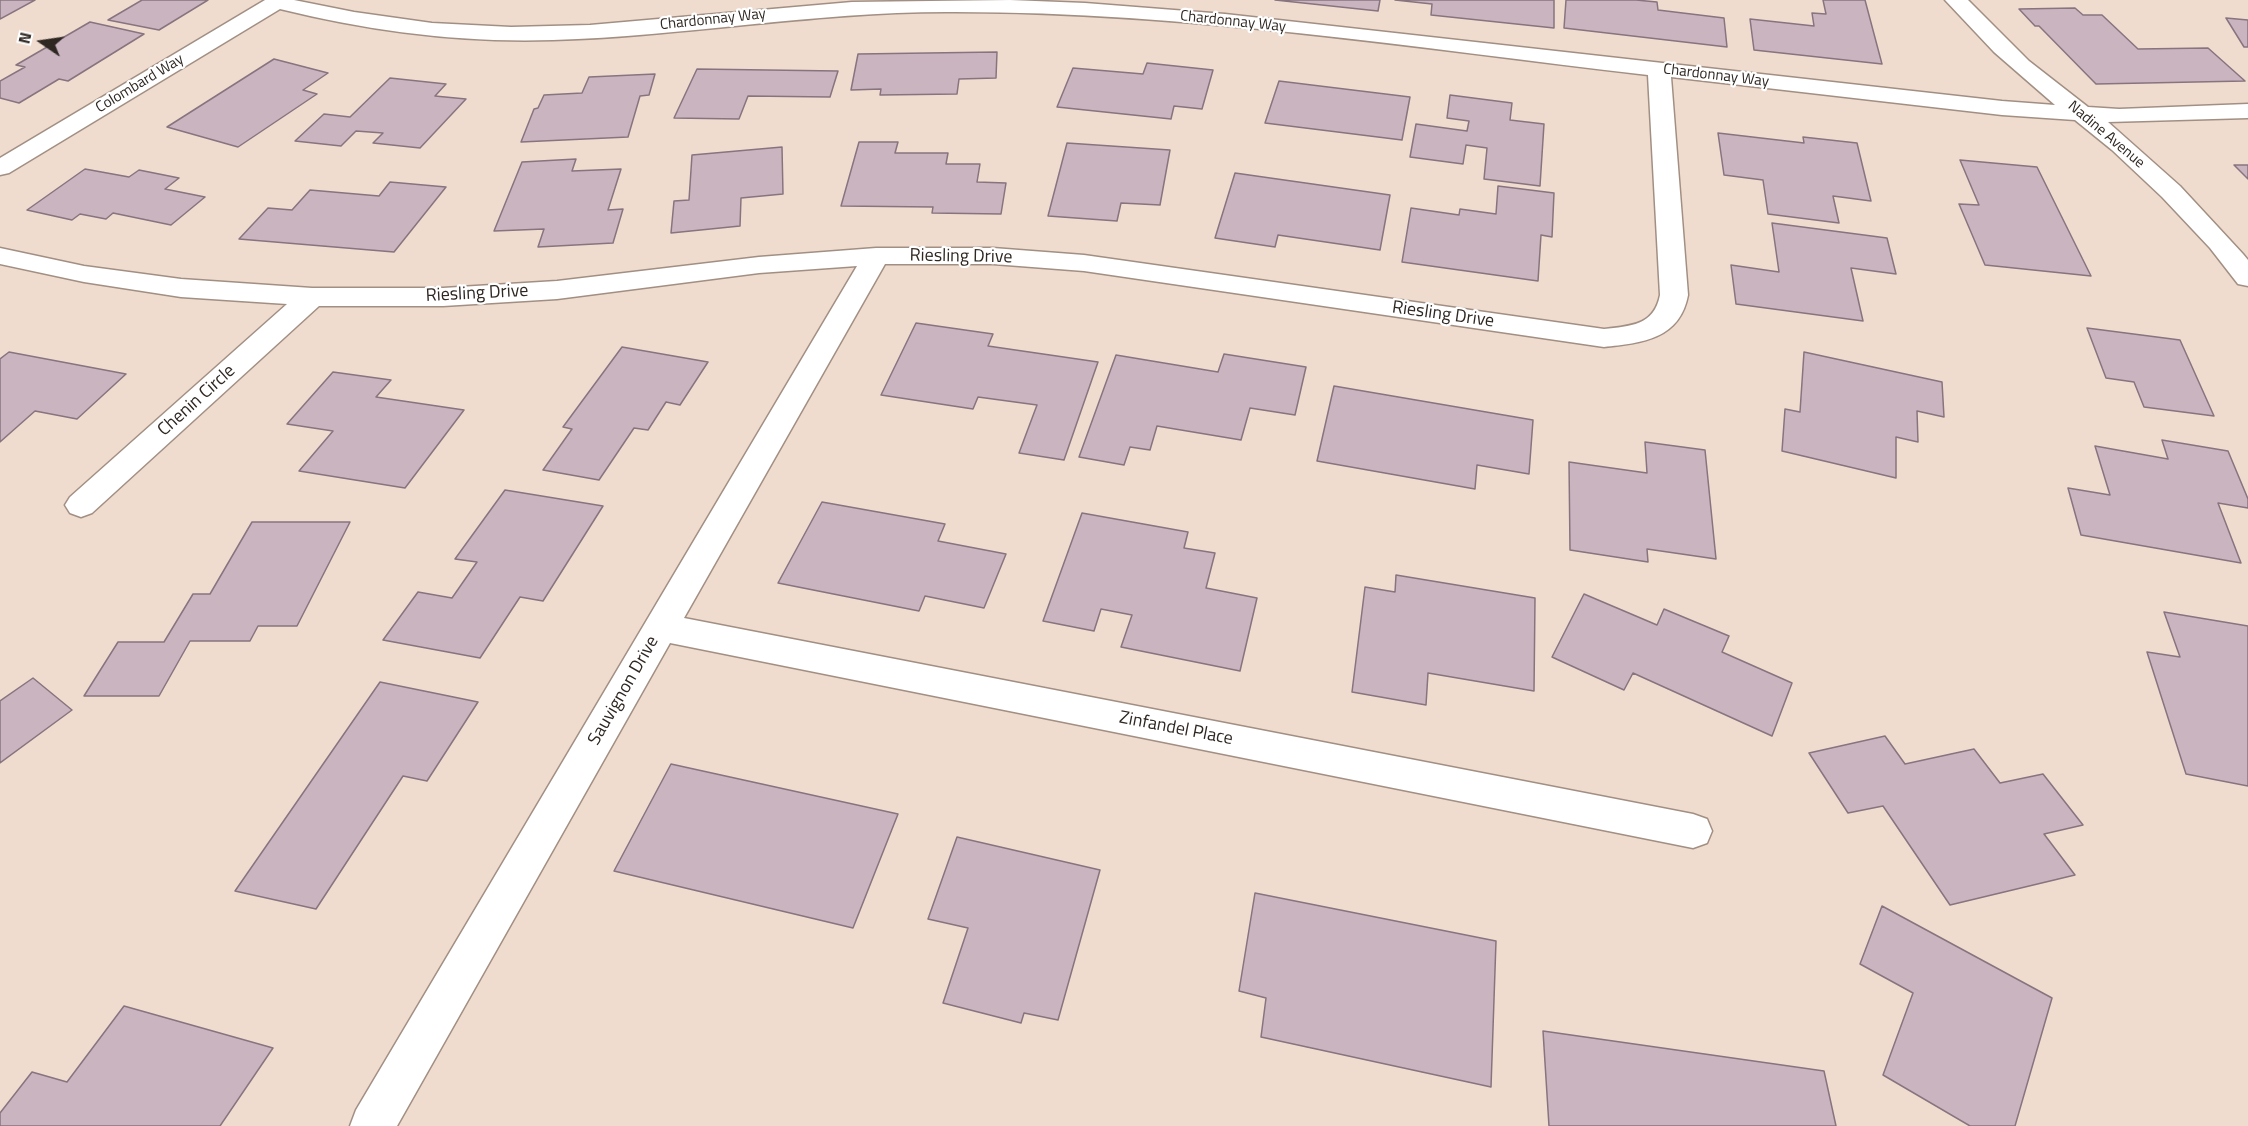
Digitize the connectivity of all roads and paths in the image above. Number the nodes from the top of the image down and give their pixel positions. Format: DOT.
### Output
graph roads {
  1 [pos="1956,0"];
  2 [pos="278,1"];
  3 [pos="1659,69"];
  4 [pos="2248,111"];
  5 [pos="2082,114"];
  6 [pos="0,168"];
  7 [pos="0,256"];
  8 [pos="876,256"];
  9 [pos="2248,278"];
  10 [pos="312,297"];
  11 [pos="81,505"];
  12 [pos="660,627"];
  13 [pos="1693,831"];
  14 [pos="372,1126"];
  1 -- 5 [label="street, Nadine Avenue"];
  2 -- 3 [label="street, Chardonnay Way"];
  2 -- 6 [label="street, Colombard Way"];
  3 -- 5 [label="street, Chardonnay Way"];
  3 -- 8 [label="street, Riesling Drive"];
  4 -- 5 [label="street, Chardonnay Way"];
  5 -- 9 [label="street, Nadine Avenue"];
  7 -- 10 [label="street, Riesling Drive"];
  8 -- 10 [label="street, Riesling Drive"];
  8 -- 12 [label="street, Sauvignon Drive"];
  10 -- 11 [label="street, Chenin Circle"];
  12 -- 13 [label="street, Zinfandel Place"];
  12 -- 14 [label="street, Sauvignon Drive"];
}
